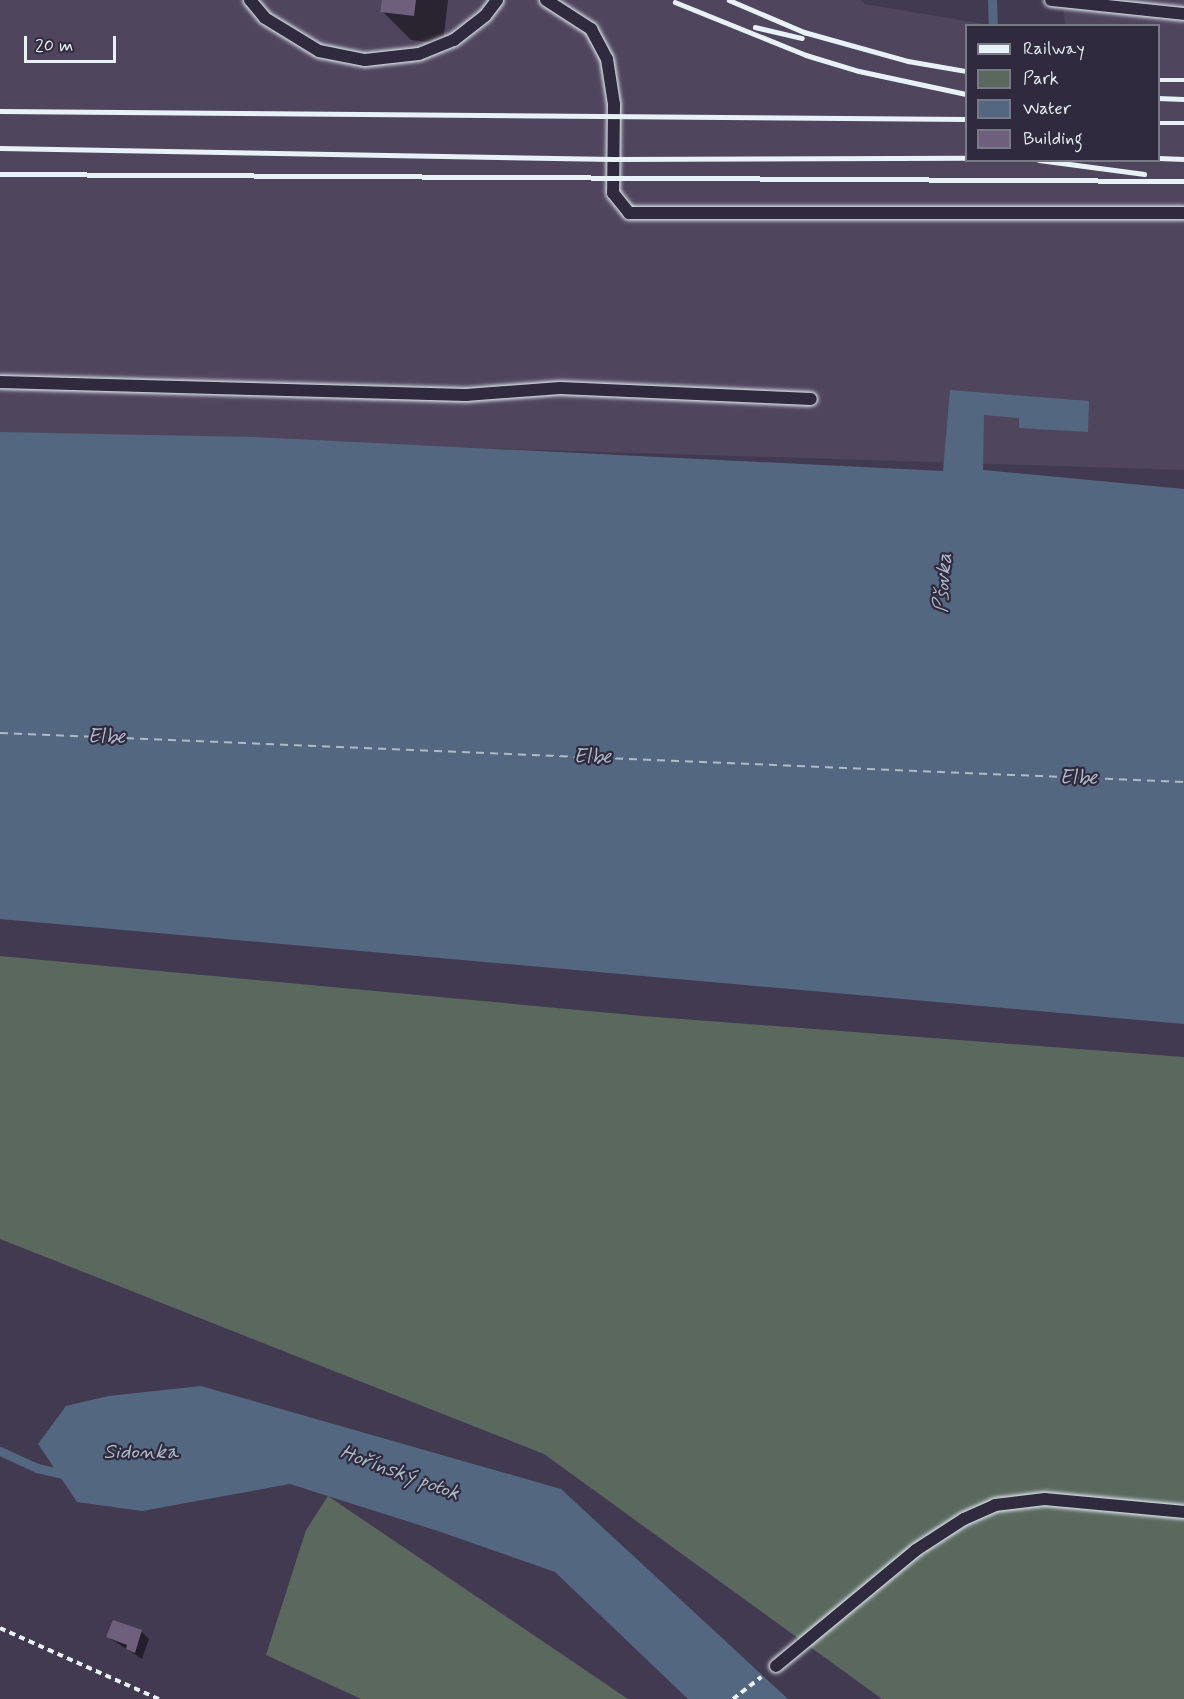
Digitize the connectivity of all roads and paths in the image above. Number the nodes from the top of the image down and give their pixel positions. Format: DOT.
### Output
graph roads {
  1 [pos="250,0"];
  2 [pos="497,0"];
  3 [pos="546,0"];
  4 [pos="1057,1"];
  5 [pos="1184,14"];
  6 [pos="1184,213"];
  7 [pos="0,382"];
  8 [pos="811,399"];
  9 [pos="1184,1512"];
  10 [pos="0,1628"];
  11 [pos="776,1666"];
  12 [pos="159,1699"];
  13 [pos="733,1699"];
  1 -- 2 [label="lane"];
  3 -- 6 [label="lane"];
  4 -- 5 [label="lane"];
  7 -- 8 [label="lane"];
  9 -- 11 [label="lane"];
  10 -- 12 [label="path"];
  11 -- 13 [label="path"];
}
